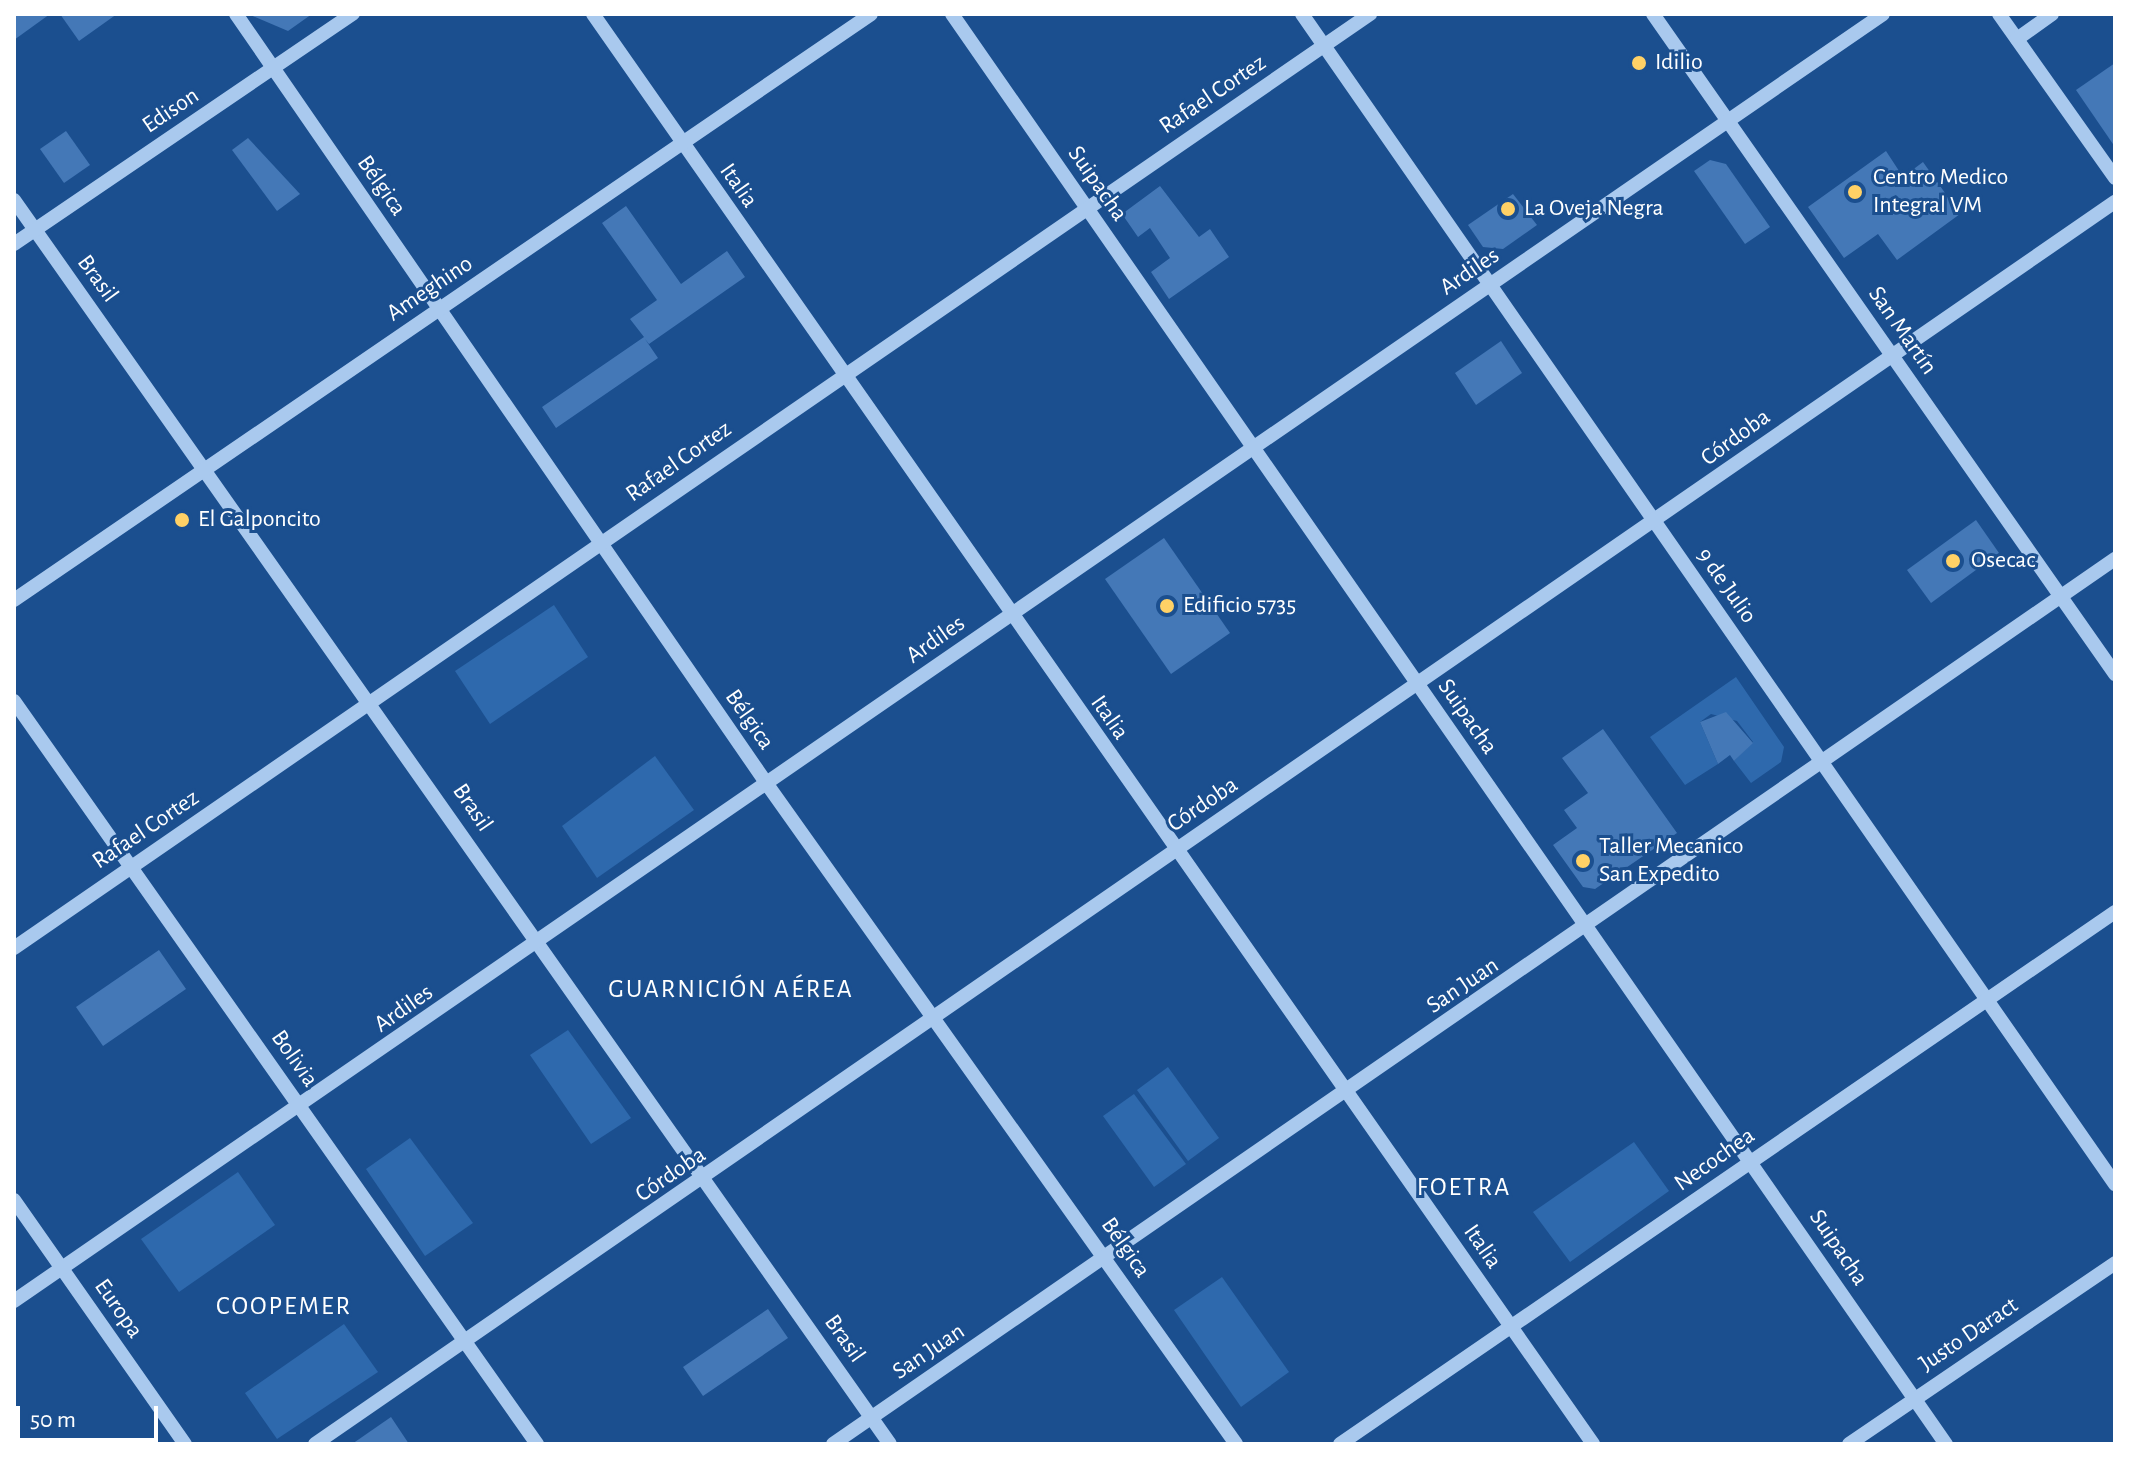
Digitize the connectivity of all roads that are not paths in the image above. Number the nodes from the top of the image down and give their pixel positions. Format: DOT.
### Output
graph roads {
  1 [pos="236,14"];
  2 [pos="353,14"];
  3 [pos="593,14"];
  4 [pos="871,14"];
  5 [pos="952,14"];
  6 [pos="1302,14"];
  7 [pos="1370,14"];
  8 [pos="1653,14"];
  9 [pos="1883,14"];
  10 [pos="1999,14"];
  11 [pos="2052,14"];
  12 [pos="2017,39"];
  13 [pos="1324,45"];
  14 [pos="273,68"];
  15 [pos="1728,120"];
  16 [pos="681,144"];
  17 [pos="2115,178"];
  18 [pos="14,200"];
  19 [pos="2115,202"];
  20 [pos="1087,208"];
  21 [pos="34,230"];
  22 [pos="14,244"];
  23 [pos="1490,285"];
  24 [pos="440,309"];
  25 [pos="1891,354"];
  26 [pos="845,374"];
  27 [pos="1252,447"];
  28 [pos="207,468"];
  29 [pos="1655,523"];
  30 [pos="601,543"];
  31 [pos="2115,559"];
  32 [pos="2061,596"];
  33 [pos="14,600"];
  34 [pos="1009,615"];
  35 [pos="2115,674"];
  36 [pos="1418,685"];
  37 [pos="14,701"];
  38 [pos="373,702"];
  39 [pos="1821,762"];
  40 [pos="769,787"];
  41 [pos="1177,850"];
  42 [pos="131,866"];
  43 [pos="2115,912"];
  44 [pos="1587,927"];
  45 [pos="538,943"];
  46 [pos="14,948"];
  47 [pos="1986,1001"];
  48 [pos="937,1015"];
  49 [pos="1346,1092"];
  50 [pos="301,1107"];
  51 [pos="1752,1162"];
  52 [pos="706,1178"];
  53 [pos="2115,1184"];
  54 [pos="14,1200"];
  55 [pos="1105,1258"];
  56 [pos="2115,1263"];
  57 [pos="62,1268"];
  58 [pos="14,1301"];
  59 [pos="1512,1328"];
  60 [pos="465,1341"];
  61 [pos="1913,1399"];
  62 [pos="872,1418"];
  63 [pos="185,1444"];
  64 [pos="315,1444"];
  65 [pos="537,1444"];
  66 [pos="833,1444"];
  67 [pos="890,1444"];
  68 [pos="1236,1444"];
  69 [pos="1340,1444"];
  70 [pos="1593,1444"];
  71 [pos="1849,1444"];
  72 [pos="1946,1444"];
  1 -- 14 [label="street, Bélgica"];
  2 -- 14 [label="street, Edison"];
  3 -- 16 [label="street, Italia"];
  4 -- 16 [label="street, Ameghino"];
  5 -- 20 [label="street, Suipacha"];
  6 -- 13 [label="street, 9 de Julio"];
  7 -- 13 [label="street, Rafael Cortez"];
  8 -- 15 [label="street, San Martín"];
  9 -- 15 [label="street, Ardiles"];
  10 -- 12 [label="street"];
  11 -- 12 [label="street"];
  12 -- 17 [label="street"];
  13 -- 20 [label="street, Rafael Cortez"];
  13 -- 23 [label="street, 9 de Julio"];
  14 -- 21 [label="street, Edison"];
  14 -- 24 [label="street, Bélgica"];
  15 -- 23 [label="street, Ardiles"];
  15 -- 25 [label="street, San Martín"];
  16 -- 24 [label="street, Ameghino"];
  16 -- 26 [label="street, Italia"];
  18 -- 21 [label="street, Brasil"];
  19 -- 25 [label="street, Córdoba"];
  20 -- 26 [label="street, Rafael Cortez"];
  20 -- 27 [label="street, Suipacha"];
  21 -- 22 [label="street, Edison"];
  21 -- 28 [label="street, Brasil"];
  23 -- 27 [label="street, Ardiles"];
  23 -- 29 [label="street, 9 de Julio"];
  24 -- 28 [label="street, Ameghino"];
  24 -- 30 [label="street, Bélgica"];
  25 -- 29 [label="street, Córdoba"];
  25 -- 32 [label="street, San Martín"];
  26 -- 30 [label="street, Rafael Cortez"];
  26 -- 34 [label="street, Italia"];
  27 -- 34 [label="street, Ardiles"];
  27 -- 36 [label="street, Suipacha"];
  28 -- 33 [label="street, Ameghino"];
  28 -- 38 [label="street, Brasil"];
  29 -- 36 [label="street, Córdoba"];
  29 -- 39 [label="street, 9 de Julio"];
  30 -- 38 [label="street, Rafael Cortez"];
  30 -- 40 [label="street, Bélgica"];
  31 -- 32 [label="street, San Juan"];
  32 -- 35 [label="street, San Martín"];
  32 -- 39 [label="street, San Juan"];
  34 -- 40 [label="street, Ardiles"];
  34 -- 41 [label="street, Italia"];
  36 -- 41 [label="street, Córdoba"];
  36 -- 44 [label="street, Suipacha"];
  37 -- 42 [label="street, Bolivia"];
  38 -- 42 [label="street, Rafael Cortez"];
  38 -- 45 [label="street, Brasil"];
  39 -- 44 [label="street, San Juan"];
  39 -- 47 [label="street, 9 de Julio"];
  40 -- 45 [label="street, Ardiles"];
  40 -- 48 [label="street, Bélgica"];
  41 -- 48 [label="street, Córdoba"];
  41 -- 49 [label="street, Italia"];
  42 -- 46 [label="street, Rafael Cortez"];
  42 -- 50 [label="street, Bolivia"];
  43 -- 47 [label="street, Necochea"];
  44 -- 49 [label="street, San Juan"];
  44 -- 51 [label="street, Suipacha"];
  45 -- 50 [label="street, Ardiles"];
  45 -- 52 [label="street, Brasil"];
  47 -- 51 [label="street, Necochea"];
  47 -- 53 [label="street, 9 de Julio"];
  48 -- 52 [label="street, Córdoba"];
  48 -- 55 [label="street, Bélgica"];
  49 -- 55 [label="street, San Juan"];
  49 -- 59 [label="street, Italia"];
  50 -- 57 [label="street, Ardiles"];
  50 -- 60 [label="street, Bolivia"];
  51 -- 59 [label="street, Necochea"];
  51 -- 61 [label="street, Suipacha"];
  52 -- 60 [label="street, Córdoba"];
  52 -- 62 [label="street, Brasil"];
  54 -- 57 [label="street, Europa"];
  55 -- 62 [label="street, San Juan"];
  55 -- 68 [label="street, Bélgica"];
  56 -- 61 [label="street, Justo Daract"];
  57 -- 58 [label="street, Ardiles"];
  57 -- 63 [label="street, Europa"];
  59 -- 69 [label="street, Necochea"];
  59 -- 70 [label="street, Italia"];
  60 -- 64 [label="street, Córdoba"];
  60 -- 65 [label="street, Bolivia"];
  61 -- 71 [label="street, Justo Daract"];
  61 -- 72 [label="street, Suipacha"];
  62 -- 66 [label="street, San Juan"];
  62 -- 67 [label="street, Brasil"];
}
